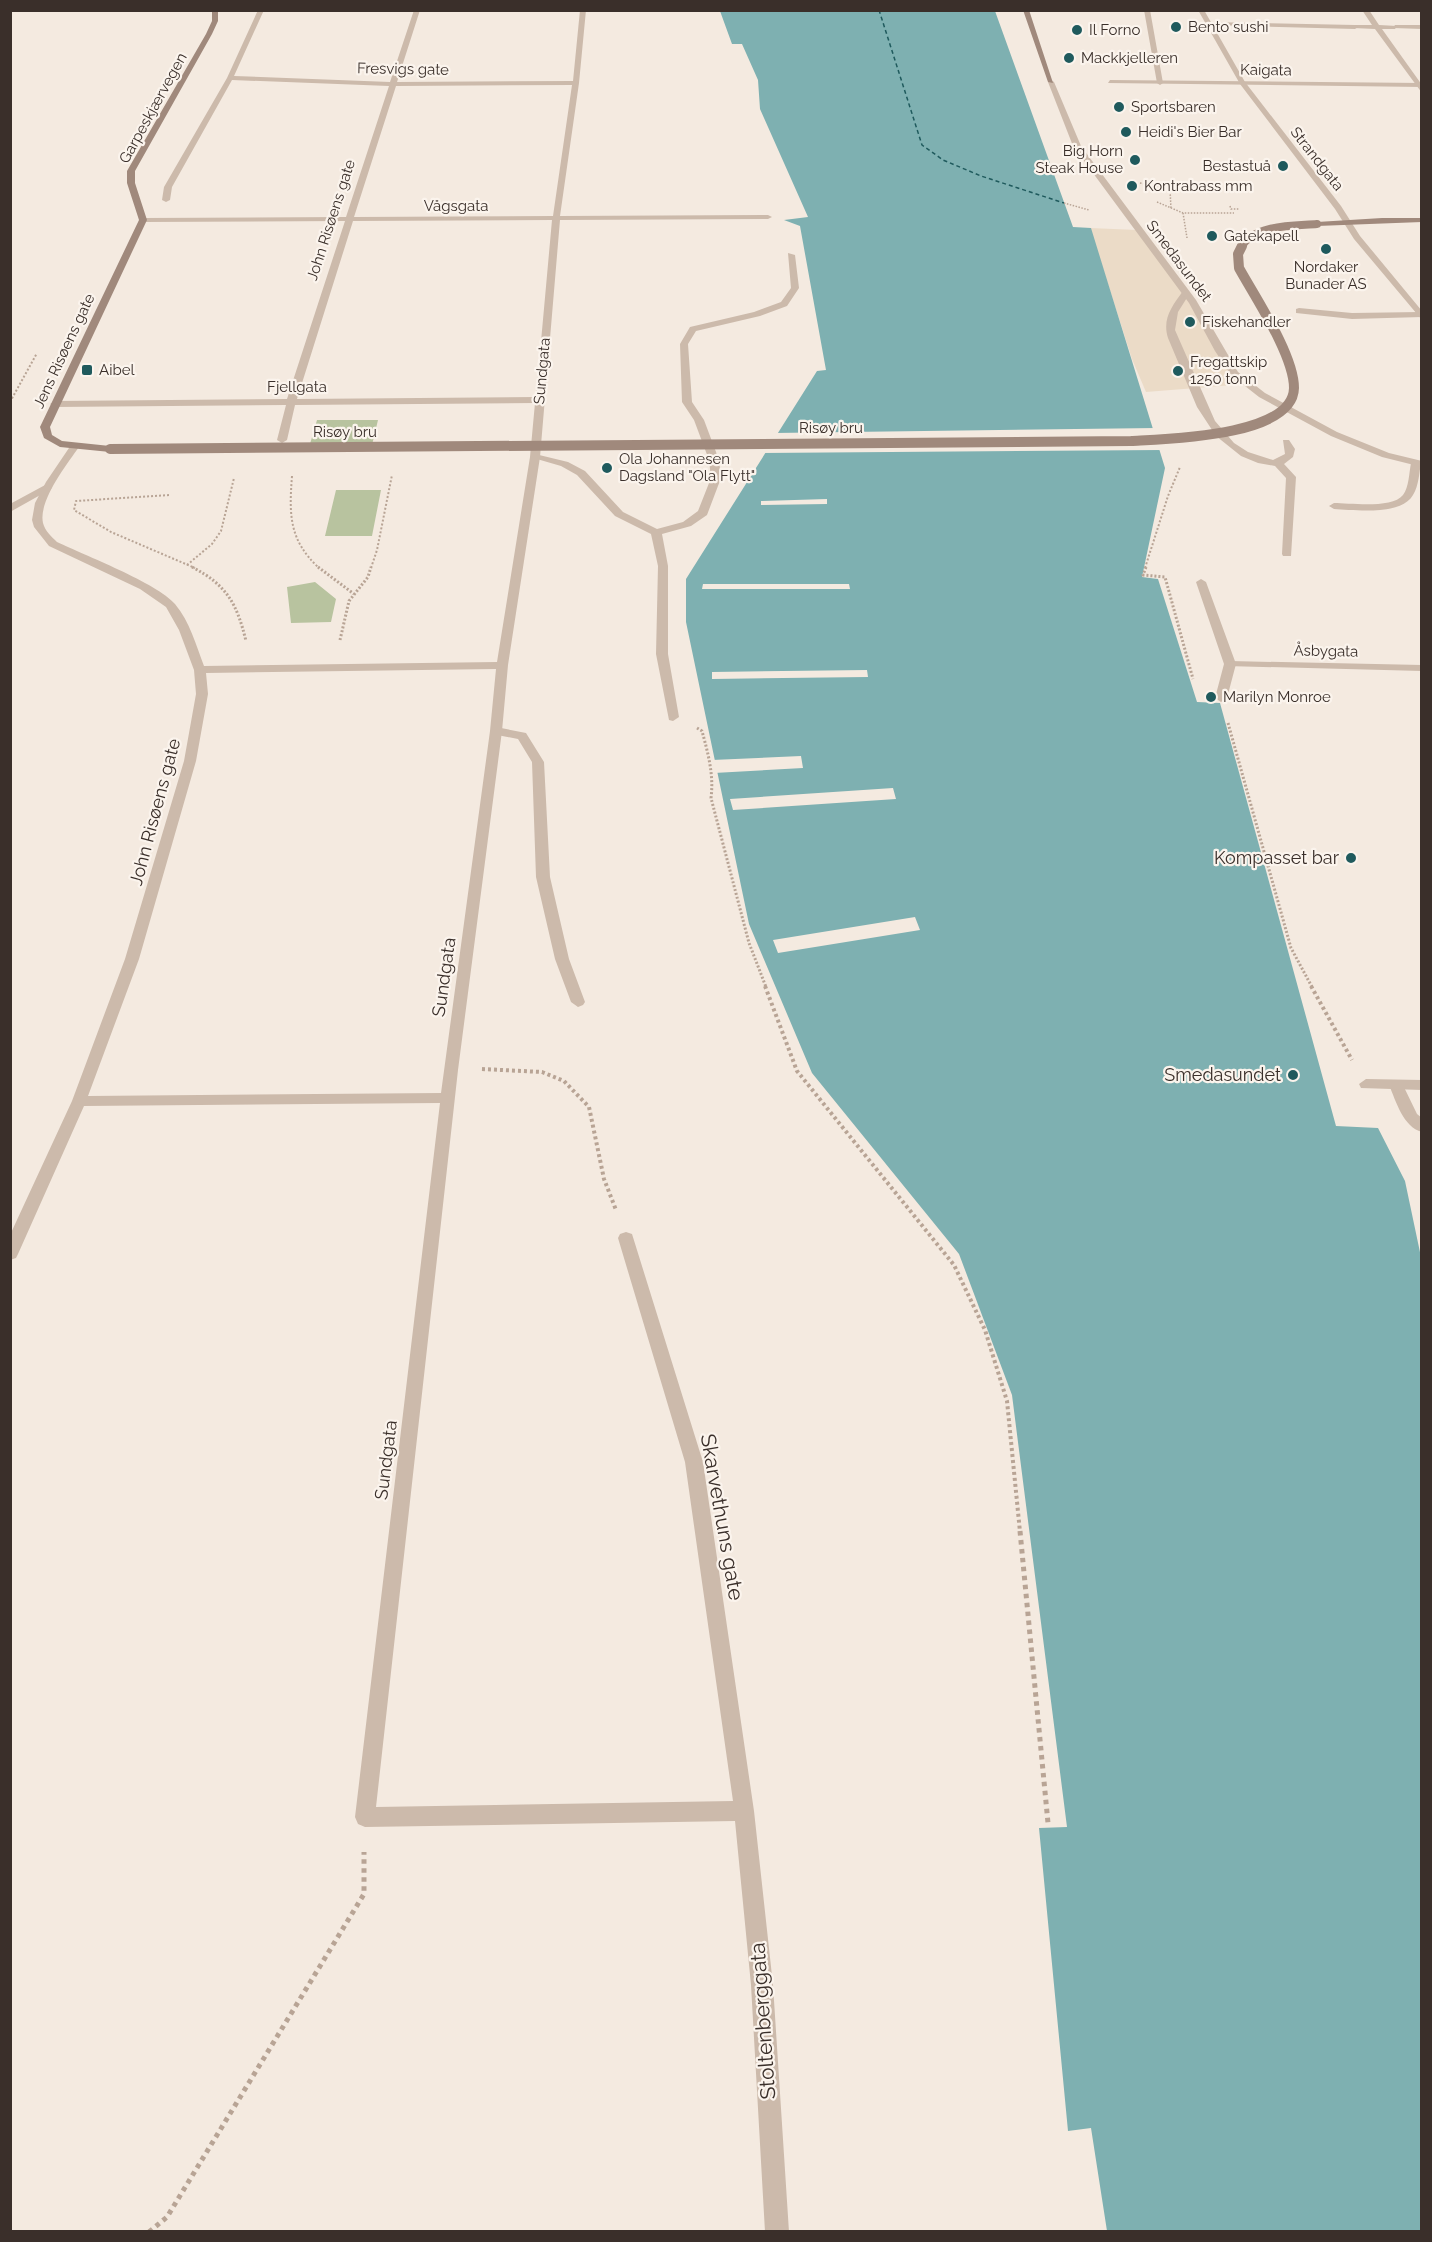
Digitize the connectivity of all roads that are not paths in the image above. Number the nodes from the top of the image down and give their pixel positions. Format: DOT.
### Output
graph roads {
  1 [pos="215,10"];
  2 [pos="261,10"];
  3 [pos="417,10"];
  4 [pos="583,10"];
  5 [pos="1026,10"];
  6 [pos="1147,10"];
  7 [pos="1194,10"];
  8 [pos="1365,10"];
  9 [pos="1201,11"];
  10 [pos="1208,24"];
  11 [pos="1376,27"];
  12 [pos="1422,27"];
  13 [pos="230,78"];
  14 [pos="1051,82"];
  15 [pos="1110,82"];
  16 [pos="576,83"];
  17 [pos="1160,83"];
  18 [pos="1242,83"];
  19 [pos="394,84"];
  20 [pos="1420,87"];
  21 [pos="166,200"];
  22 [pos="768,217"];
  23 [pos="556,219"];
  24 [pos="143,220"];
  25 [pos="348,220"];
  26 [pos="1422,220"];
  27 [pos="1348,222"];
  28 [pos="791,255"];
  29 [pos="1186,293"];
  30 [pos="1299,311"];
  31 [pos="1421,316"];
  32 [pos="539,400"];
  33 [pos="291,402"];
  34 [pos="55,404"];
  35 [pos="282,440"];
  36 [pos="1286,442"];
  37 [pos="74,447"];
  38 [pos="110,449"];
  39 [pos="535,457"];
  40 [pos="1278,463"];
  41 [pos="1419,463"];
  42 [pos="47,487"];
  43 [pos="1334,506"];
  44 [pos="10,509"];
  45 [pos="656,532"];
  46 [pos="1287,554"];
  47 [pos="1201,582"];
  48 [pos="1230,664"];
  49 [pos="502,665"];
  50 [pos="1422,668"];
  51 [pos="200,670"];
  52 [pos="1221,698"];
  53 [pos="673,717"];
  54 [pos="496,731"];
  55 [pos="578,1002"];
  56 [pos="1365,1084"];
  57 [pos="1396,1085"];
  58 [pos="1422,1085"];
  59 [pos="448,1098"];
  60 [pos="79,1101"];
  61 [pos="1422,1127"];
  62 [pos="626,1238"];
  63 [pos="10,1254"];
  64 [pos="744,1811"];
  65 [pos="777,2232"];
  1 -- 24 [label="main road, Garpeskjærvegen"];
  2 -- 13 [label="street"];
  3 -- 19 [label="street, John Risøens gate"];
  4 -- 16 [label="street, Sundgata"];
  5 -- 14 [label="main road, Smedasundet"];
  6 -- 17 [label="street"];
  7 -- 9 [label="street, Strandgata"];
  8 -- 11 [label="street"];
  9 -- 10 [label="street, Strandgata"];
  10 -- 11 [label="street"];
  10 -- 18 [label="street, Strandgata"];
  11 -- 12 [label="street"];
  11 -- 20 [label="street"];
  13 -- 19 [label="street, Fresvigs gate"];
  13 -- 21 [label="street"];
  14 -- 29 [label="street, Smedasundet"];
  15 -- 17 [label="street, Kaigata"];
  16 -- 19 [label="street, Fresvigs gate"];
  16 -- 23 [label="street, Sundgata"];
  17 -- 18 [label="street, Kaigata"];
  18 -- 20 [label="street, Kaigata"];
  18 -- 27 [label="street, Strandgata"];
  19 -- 25 [label="street, John Risøens gate"];
  22 -- 23 [label="street, Vågsgata"];
  23 -- 25 [label="street, Vågsgata"];
  23 -- 32 [label="street, Sundgata"];
  24 -- 25 [label="street, Vågsgata"];
  24 -- 34 [label="main road, Jens Risøens gate"];
  25 -- 33 [label="street, John Risøens gate"];
  26 -- 27 [label="main road"];
  27 -- 31 [label="street, Strandgata"];
  27 -- 38 [label="main road, Risøy bru, bridge"];
  28 -- 45 [label="street"];
  29 -- 40 [label="street"];
  29 -- 41 [label="street, Smedasundet"];
  30 -- 31 [label="street"];
  32 -- 33 [label="street, Fjellgata"];
  32 -- 39 [label="street, Sundgata"];
  33 -- 34 [label="street, Fjellgata"];
  33 -- 35 [label="street, John Risøens gate"];
  34 -- 37 [label="main road, Jens Risøens gate"];
  36 -- 40 [label="street"];
  37 -- 38 [label="main road, Jens Risøens gate"];
  37 -- 42 [label="street, John Risøens gate"];
  39 -- 45 [label="street"];
  39 -- 49 [label="street, Sundgata"];
  40 -- 46 [label="street"];
  41 -- 43 [label="street"];
  42 -- 44 [label="street"];
  42 -- 51 [label="street, John Risøens gate"];
  45 -- 53 [label="street"];
  47 -- 48 [label="street"];
  48 -- 50 [label="street, Åsbygata"];
  48 -- 52 [label="street"];
  49 -- 51 [label="street"];
  49 -- 54 [label="street, Sundgata"];
  51 -- 60 [label="street, John Risøens gate"];
  54 -- 55 [label="street"];
  54 -- 59 [label="street, Sundgata"];
  56 -- 57 [label="street"];
  57 -- 58 [label="street"];
  57 -- 61 [label="street"];
  59 -- 60 [label="street"];
  59 -- 64 [label="street, Sundgata"];
  60 -- 63 [label="street, John Risøens gate"];
  62 -- 64 [label="street, Skarvethuns gate"];
  64 -- 65 [label="street, Stoltenberggata"];
}
